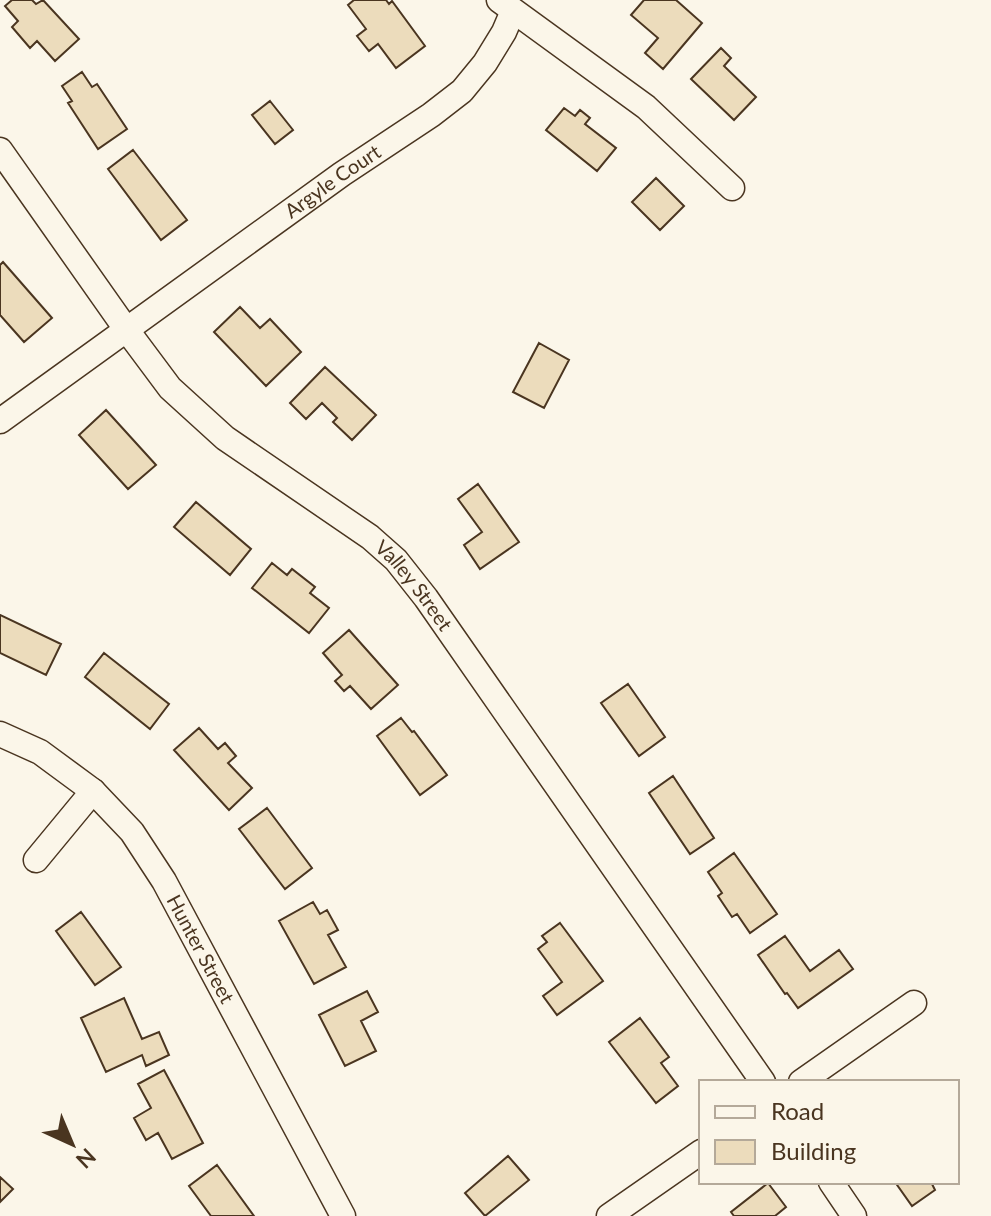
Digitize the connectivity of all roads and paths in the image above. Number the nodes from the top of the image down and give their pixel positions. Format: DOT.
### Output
graph roads {
  1 [pos="506,6"];
  2 [pos="0,150"];
  3 [pos="732,188"];
  4 [pos="126,329"];
  5 [pos="0,421"];
  6 [pos="0,734"];
  7 [pos="93,791"];
  8 [pos="36,860"];
  9 [pos="914,1003"];
  10 [pos="762,1080"];
  11 [pos="804,1080"];
  12 [pos="699,1153"];
  13 [pos="832,1184"];
  14 [pos="343,1216"];
  15 [pos="609,1216"];
  16 [pos="854,1216"];
  1 -- 3 [label="street, Argyle Court"];
  1 -- 4 [label="street, Argyle Court"];
  2 -- 4 [label="street, Valley Street"];
  4 -- 5 [label="street, Argyle Court"];
  4 -- 10 [label="street, Valley Street"];
  6 -- 7 [label="street, Hunter Street"];
  7 -- 8 [label="street"];
  7 -- 14 [label="street, Hunter Street"];
  9 -- 11 [label="street"];
  12 -- 15 [label="street"];
  13 -- 16 [label="street"];
}
